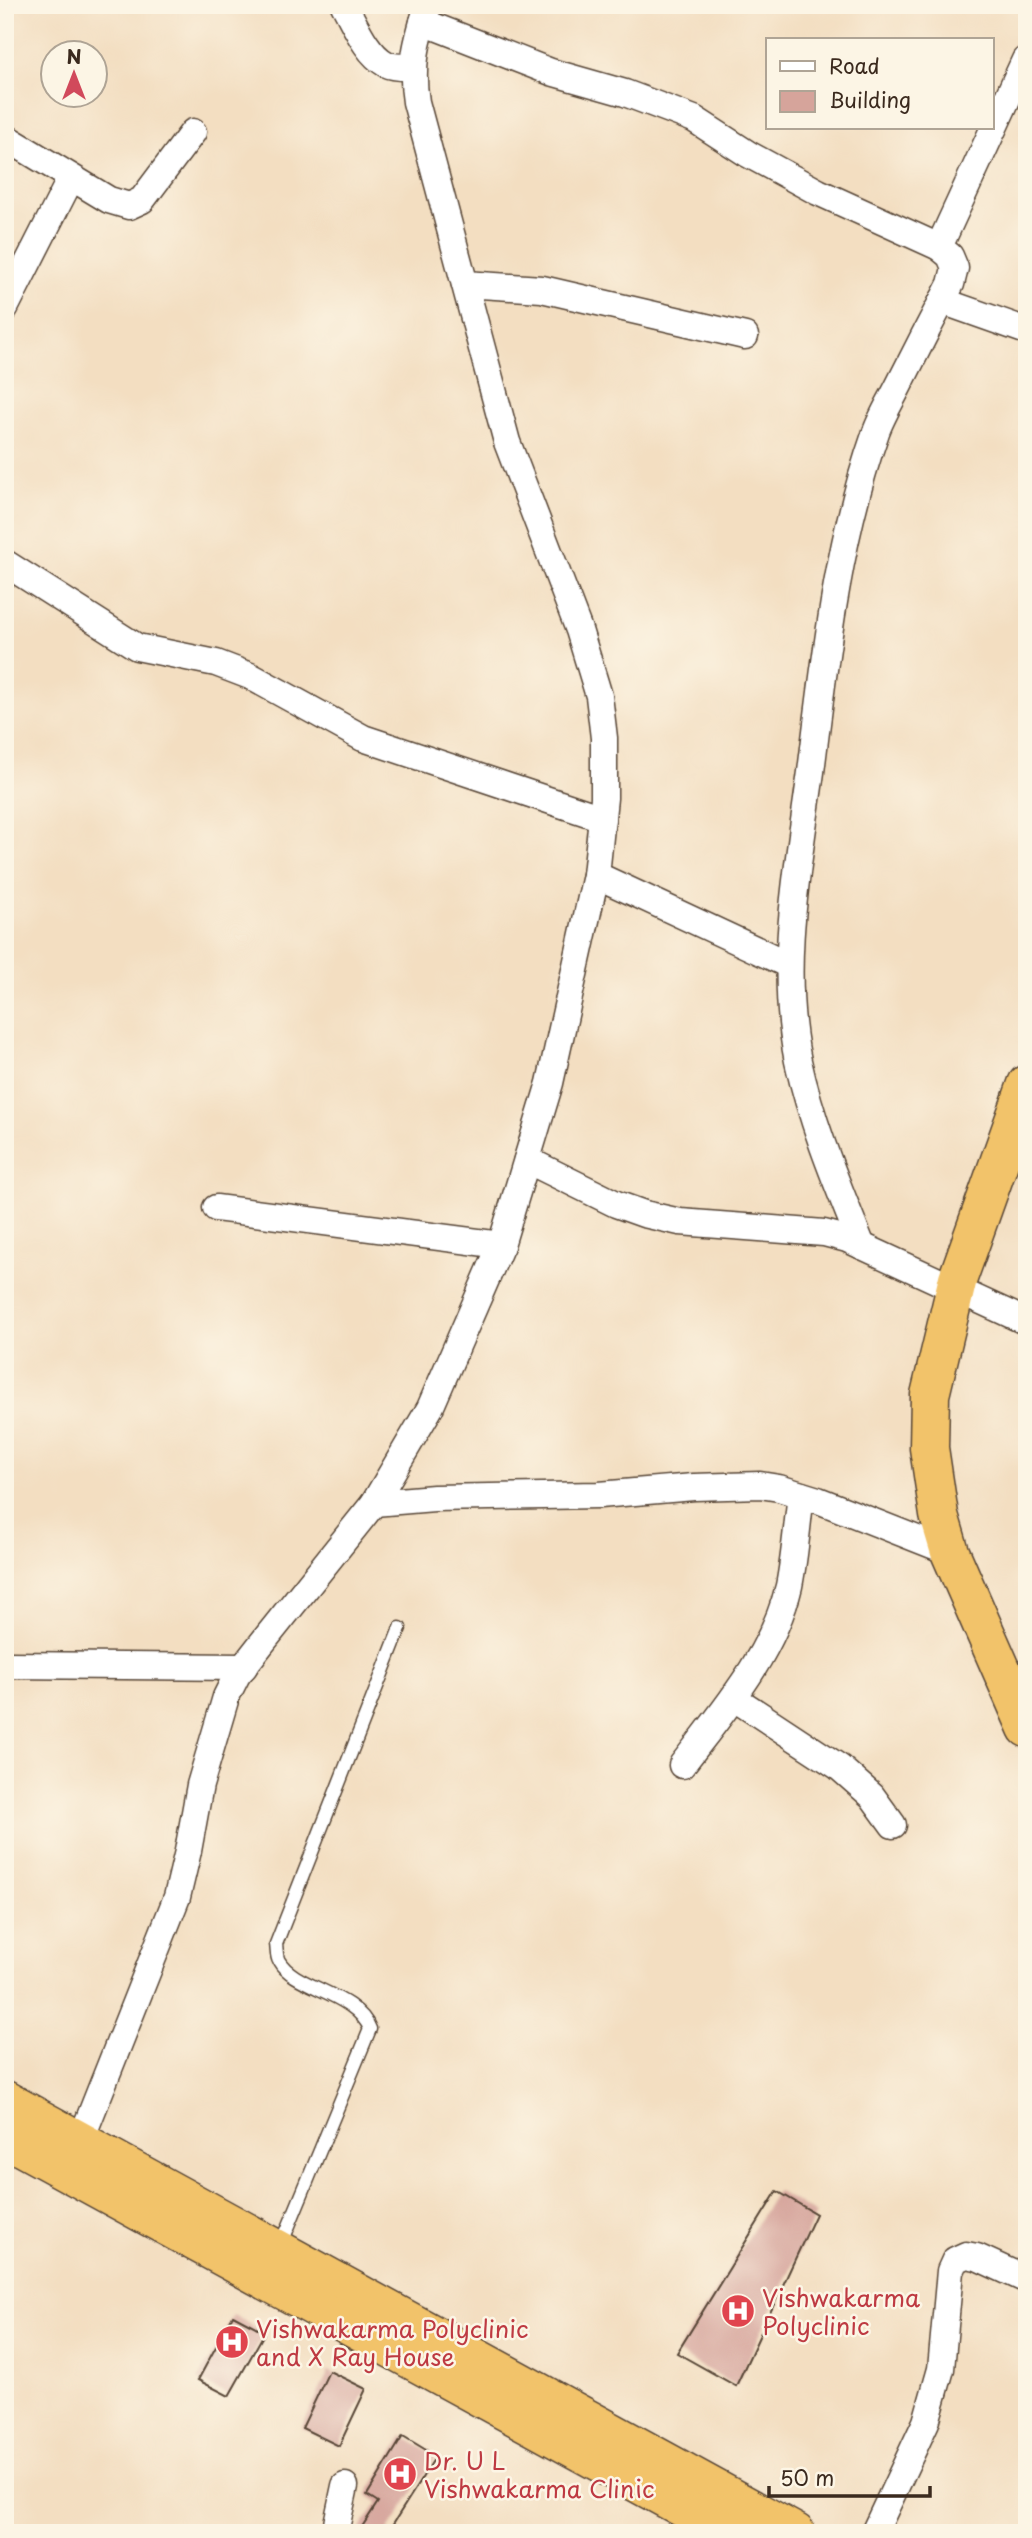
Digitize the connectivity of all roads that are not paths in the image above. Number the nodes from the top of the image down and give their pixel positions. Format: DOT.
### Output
graph roads {
  1 [pos="344,5"];
  2 [pos="425,14"];
  3 [pos="1025,60"];
  4 [pos="413,67"];
  5 [pos="993,130"];
  6 [pos="993,130"];
  7 [pos="193,132"];
  8 [pos="5,137"];
  9 [pos="71,178"];
  10 [pos="939,247"];
  11 [pos="465,284"];
  12 [pos="942,301"];
  13 [pos="5,308"];
  14 [pos="1027,331"];
  15 [pos="745,336"];
  16 [pos="5,563"];
  17 [pos="602,818"];
  18 [pos="596,875"];
  19 [pos="789,965"];
  20 [pos="1027,1084"];
  21 [pos="527,1160"];
  22 [pos="216,1208"];
  23 [pos="501,1245"];
  24 [pos="862,1246"];
  25 [pos="956,1289"];
  26 [pos="1027,1322"];
  27 [pos="801,1495"];
  28 [pos="374,1503"];
  29 [pos="950,1552"];
  30 [pos="400,1628"];
  31 [pos="5,1665"];
  32 [pos="244,1667"];
  33 [pos="734,1698"];
  34 [pos="1027,1728"];
  35 [pos="682,1765"];
  36 [pos="893,1825"];
  37 [pos="5,2100"];
  38 [pos="5,2138"];
  39 [pos="80,2142"];
  40 [pos="278,2250"];
  41 [pos="1027,2280"];
  42 [pos="345,2486"];
  43 [pos="335,2533"];
  44 [pos="729,2533"];
  45 [pos="796,2533"];
  46 [pos="874,2533"];
  1 -- 4 [label="street"];
  2 -- 4 [label="street"];
  2 -- 10 [label="street"];
  3 -- 5 [label="street"];
  4 -- 11 [label="street"];
  6 -- 10 [label="street"];
  7 -- 9 [label="street"];
  8 -- 9 [label="street"];
  9 -- 13 [label="street"];
  10 -- 12 [label="street"];
  11 -- 15 [label="street"];
  11 -- 17 [label="street"];
  12 -- 14 [label="street"];
  12 -- 19 [label="street"];
  16 -- 17 [label="street"];
  17 -- 18 [label="street"];
  18 -- 19 [label="street"];
  18 -- 21 [label="street"];
  19 -- 24 [label="street"];
  20 -- 25 [label="highway"];
  21 -- 23 [label="street"];
  21 -- 24 [label="street"];
  22 -- 23 [label="street"];
  23 -- 28 [label="street"];
  24 -- 25 [label="street"];
  25 -- 26 [label="street"];
  25 -- 29 [label="highway"];
  27 -- 28 [label="street"];
  27 -- 29 [label="street"];
  27 -- 33 [label="street"];
  28 -- 32 [label="street"];
  29 -- 34 [label="highway"];
  30 -- 40 [label="lane"];
  31 -- 32 [label="street"];
  32 -- 39 [label="street"];
  33 -- 35 [label="street"];
  33 -- 36 [label="street"];
  37 -- 39 [label="highway"];
  38 -- 44 [label="highway"];
  39 -- 40 [label="highway"];
  40 -- 45 [label="highway"];
  41 -- 46 [label="street"];
  42 -- 43 [label="street"];
}
